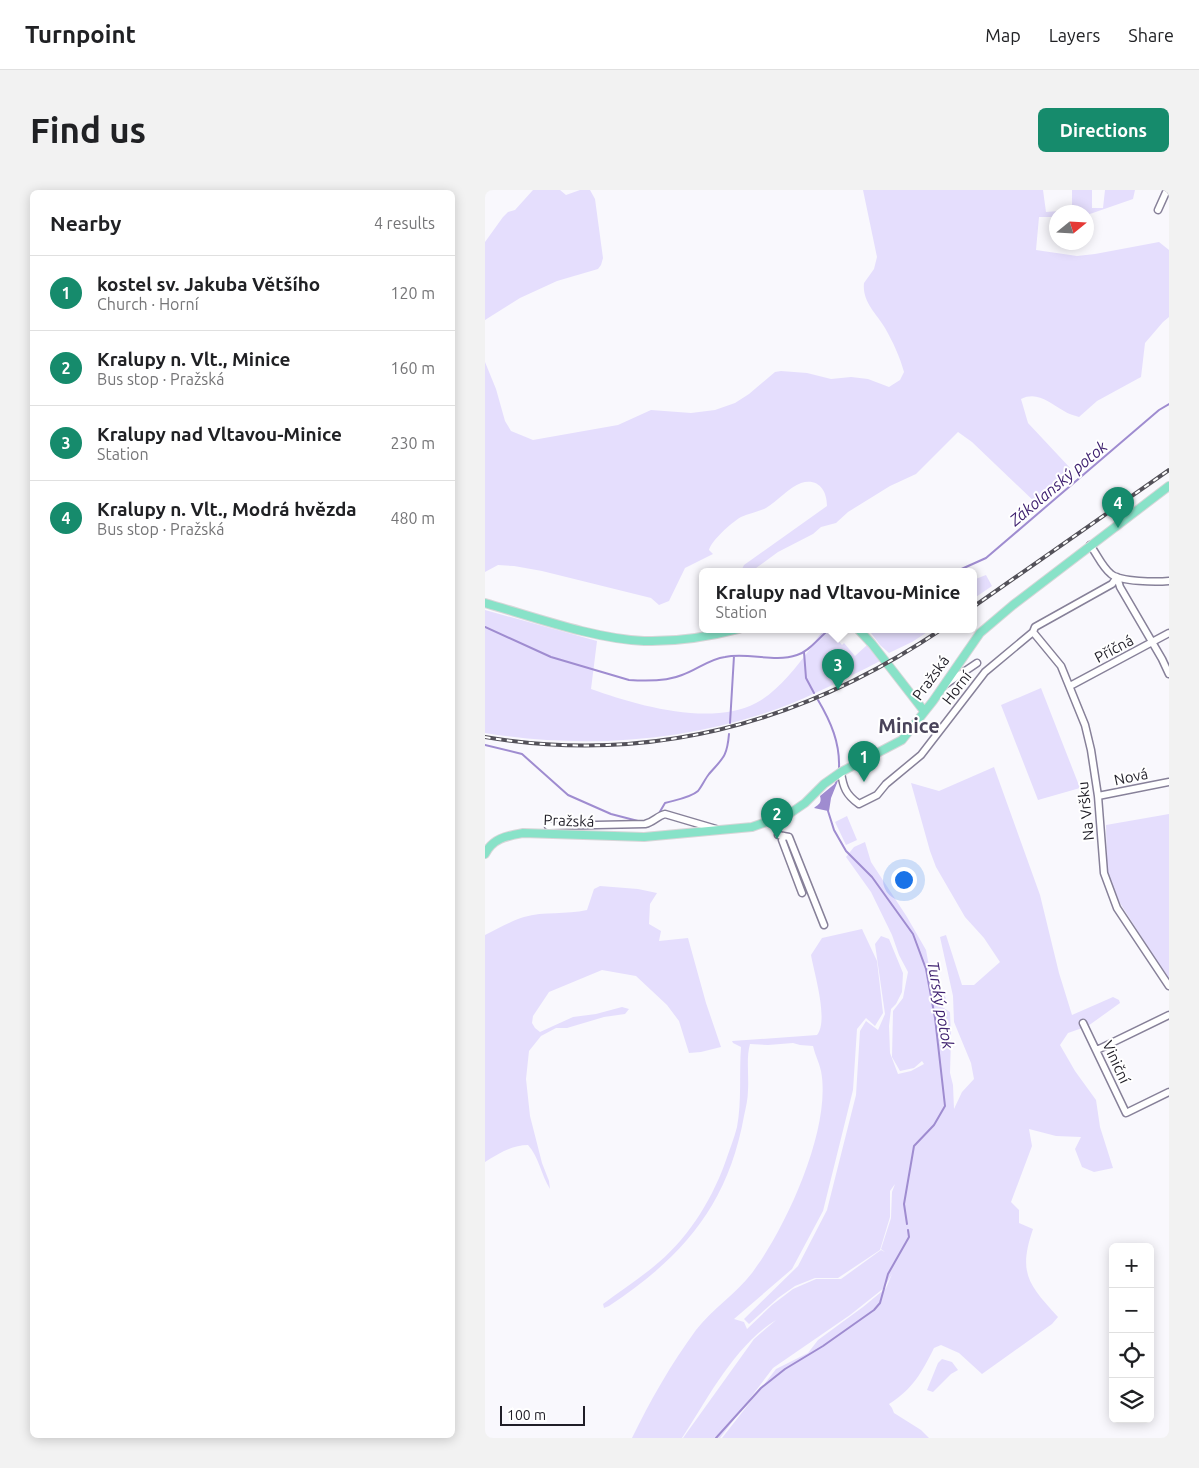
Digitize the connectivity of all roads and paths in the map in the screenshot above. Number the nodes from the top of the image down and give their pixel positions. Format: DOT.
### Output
graph roads {
  1 [pos="1167,190"];
  2 [pos="1158,210"];
  3 [pos="1169,486"];
  4 [pos="1090,545"];
  5 [pos="1117,577"];
  6 [pos="1169,581"];
  7 [pos="485,603"];
  8 [pos="1033,632"];
  9 [pos="720,633"];
  10 [pos="862,633"];
  11 [pos="1169,633"];
  12 [pos="1152,642"];
  13 [pos="977,663"];
  14 [pos="1169,674"];
  15 [pos="943,686"];
  16 [pos="1070,686"];
  17 [pos="924,712"];
  18 [pos="841,772"];
  19 [pos="1169,782"];
  20 [pos="1098,796"];
  21 [pos="548,826"];
  22 [pos="719,831"];
  23 [pos="485,854"];
  24 [pos="803,894"];
  25 [pos="824,925"];
  26 [pos="1169,986"];
  27 [pos="1169,1015"];
  28 [pos="1083,1023"];
  29 [pos="1097,1050"];
  30 [pos="1169,1092"];
  1 -- 2 [label="street"];
  3 -- 4 [label="main road, Pražská"];
  4 -- 5 [label="street"];
  4 -- 15 [label="main road, Pražská"];
  5 -- 6 [label="street"];
  5 -- 8 [label="street, Horní"];
  5 -- 12 [label="street"];
  7 -- 9 [label="main road"];
  8 -- 16 [label="street, Na Vršku"];
  8 -- 18 [label="street, Horní"];
  10 -- 17 [label="main road"];
  11 -- 12 [label="street, Příčná"];
  12 -- 14 [label="street"];
  12 -- 16 [label="street, Příčná"];
  13 -- 15 [label="street"];
  15 -- 17 [label="main road, Pražská"];
  16 -- 20 [label="street, Na Vršku"];
  17 -- 18 [label="main road, Pražská"];
  18 -- 22 [label="main road, Pražská"];
  19 -- 20 [label="street, Nová"];
  20 -- 26 [label="street, Na Vršku"];
  21 -- 22 [label="street, Pražská"];
  22 -- 23 [label="main road, Pražská"];
  24 -- 25 [label="street"];
  27 -- 29 [label="street"];
  28 -- 29 [label="street, Viniční"];
  29 -- 30 [label="street, Viniční"];
}
